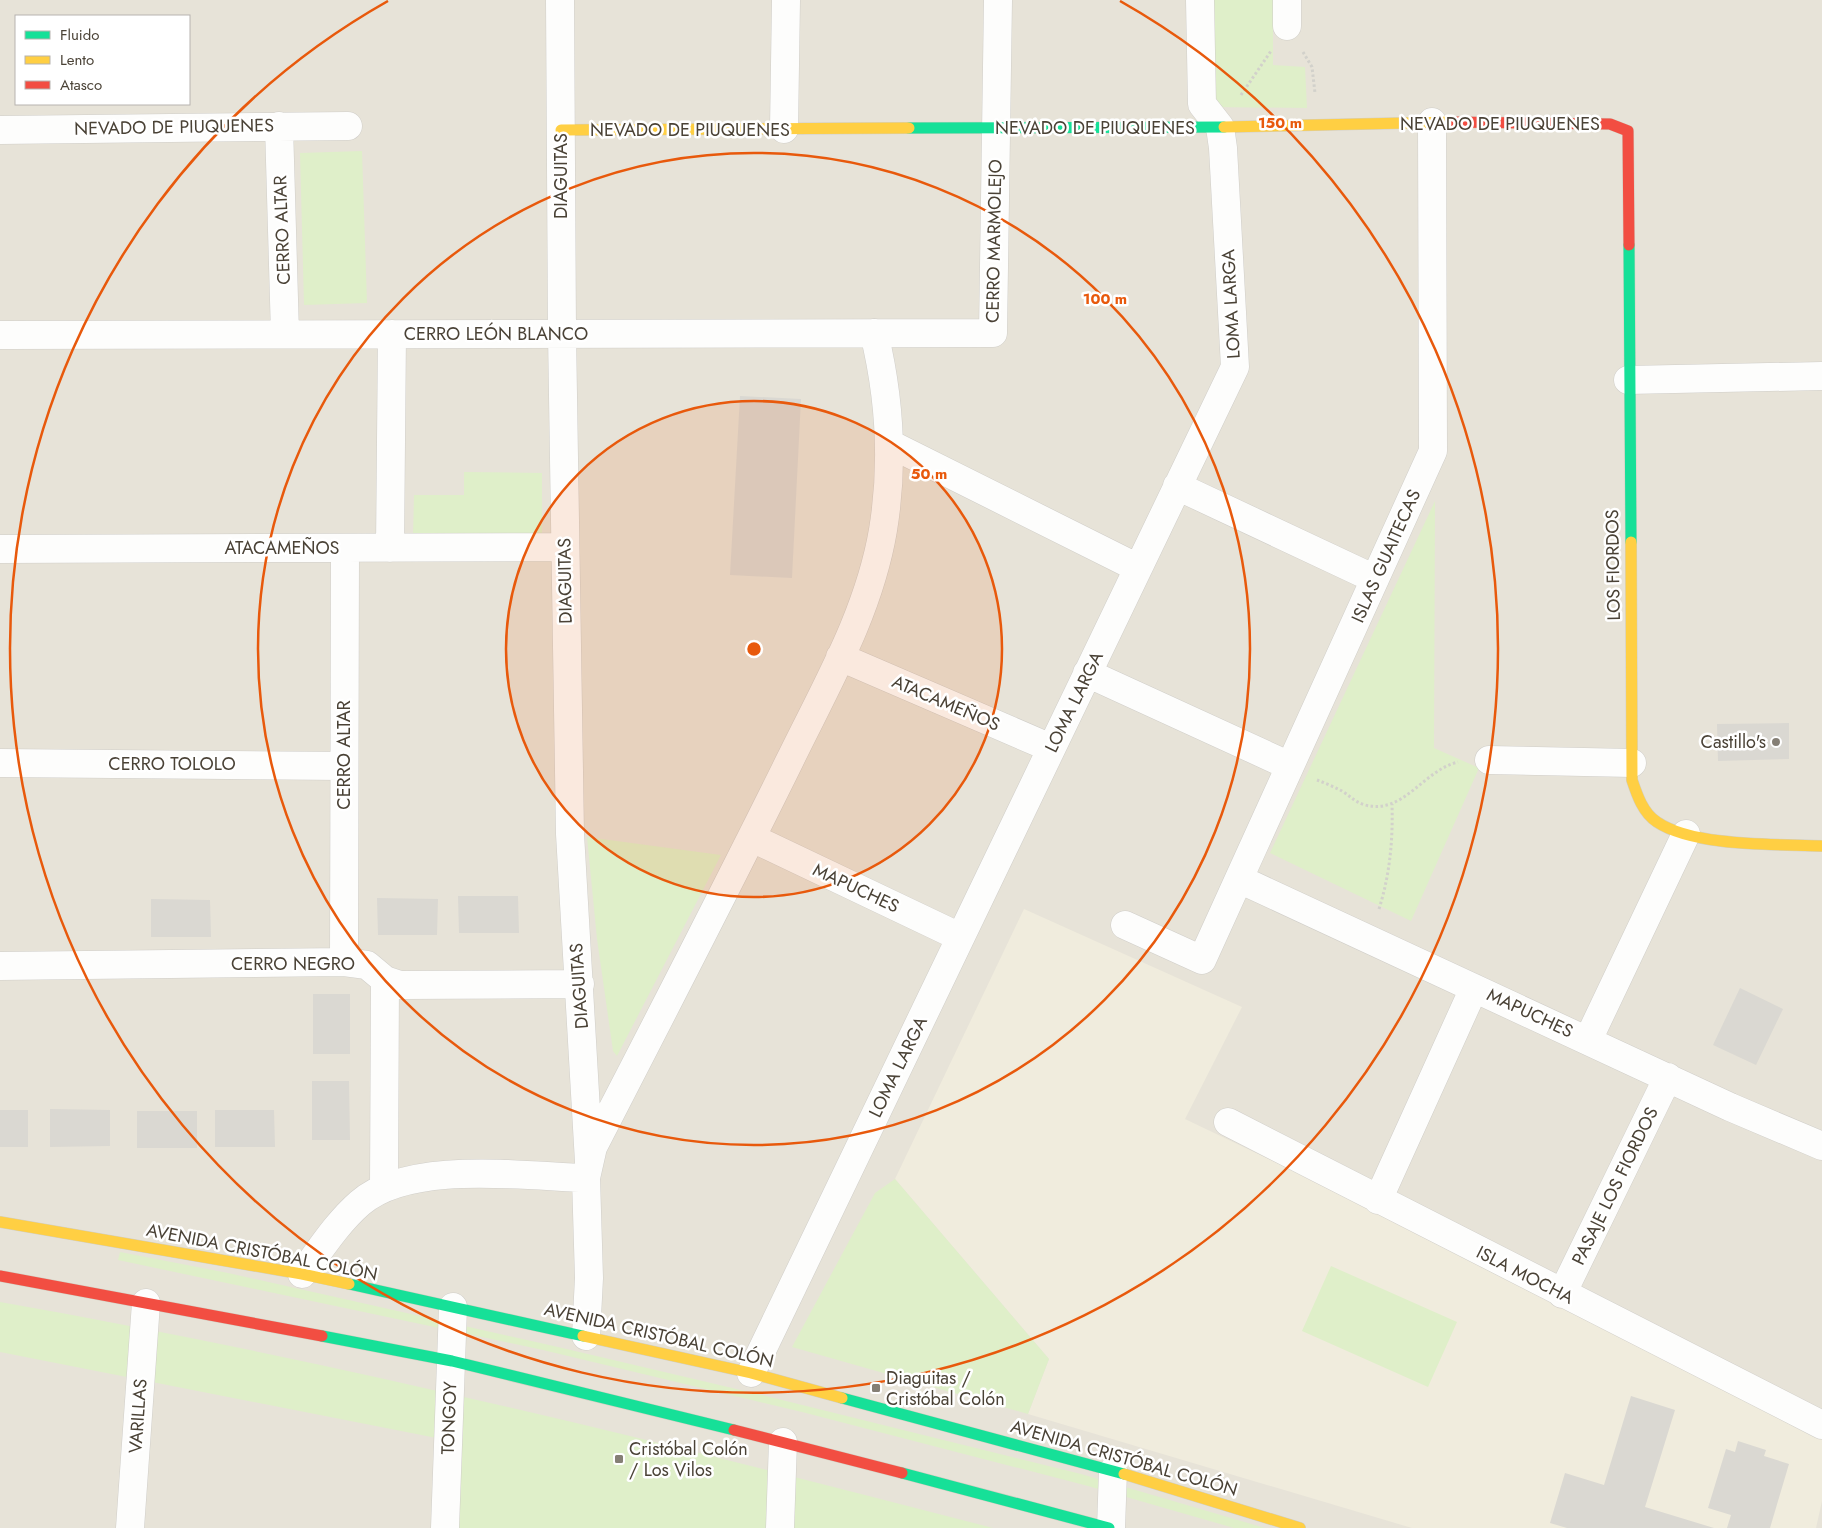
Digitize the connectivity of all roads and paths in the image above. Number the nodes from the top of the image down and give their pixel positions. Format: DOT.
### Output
graph roads {
  1 [pos="560,0"];
  2 [pos="786,0"];
  3 [pos="998,0"];
  4 [pos="1200,0"];
  5 [pos="1287,13"];
  6 [pos="1315,87"];
  7 [pos="1432,122"];
  8 [pos="279,126"];
  9 [pos="348,126"];
  10 [pos="1220,127"];
  11 [pos="784,129"];
  12 [pos="996,129"];
  13 [pos="0,130"];
  14 [pos="561,130"];
  15 [pos="1628,131"];
  16 [pos="993,332"];
  17 [pos="562,333"];
  18 [pos="874,333"];
  19 [pos="285,334"];
  20 [pos="392,334"];
  21 [pos="0,335"];
  22 [pos="1822,376"];
  23 [pos="1628,380"];
  24 [pos="890,444"];
  25 [pos="1177,486"];
  26 [pos="565,547"];
  27 [pos="345,548"];
  28 [pos="390,548"];
  29 [pos="0,549"];
  30 [pos="1138,568"];
  31 [pos="1375,579"];
  32 [pos="840,657"];
  33 [pos="1087,673"];
  34 [pos="1051,748"];
  35 [pos="1489,760"];
  36 [pos="0,763"];
  37 [pos="1632,763"];
  38 [pos="343,766"];
  39 [pos="1290,766"];
  40 [pos="1392,804"];
  41 [pos="1686,834"];
  42 [pos="752,838"];
  43 [pos="1822,846"];
  44 [pos="1239,879"];
  45 [pos="1125,925"];
  46 [pos="960,937"];
  47 [pos="1366,938"];
  48 [pos="344,962"];
  49 [pos="0,966"];
  50 [pos="385,980"];
  51 [pos="580,984"];
  52 [pos="1474,988"];
  53 [pos="1588,1040"];
  54 [pos="1668,1078"];
  55 [pos="1228,1122"];
  56 [pos="1822,1146"];
  57 [pos="587,1170"];
  58 [pos="384,1187"];
  59 [pos="1378,1200"];
  60 [pos="0,1222"];
  61 [pos="302,1274"];
  62 [pos="0,1276"];
  63 [pos="1562,1294"];
  64 [pos="146,1303"];
  65 [pos="453,1307"];
  66 [pos="586,1336"];
  67 [pos="452,1361"];
  68 [pos="751,1373"];
  69 [pos="1822,1425"];
  70 [pos="783,1442"];
  71 [pos="1113,1471"];
  72 [pos="130,1528"];
  73 [pos="445,1528"];
  74 [pos="780,1528"];
  75 [pos="1110,1528"];
  76 [pos="1300,1528"];
  1 -- 14 [label="street, DIAGUITAS"];
  2 -- 11 [label="street"];
  3 -- 12 [label="street, CERRO MARMOLEJO"];
  4 -- 10 [label="street"];
  5 -- 6 [label="path"];
  5 -- 10 [label="path"];
  7 -- 10 [label="street, NEVADO DE PIUQUENES"];
  7 -- 15 [label="street, NEVADO DE PIUQUENES"];
  7 -- 31 [label="street, ISLAS GUAITECAS"];
  8 -- 9 [label="street, NEVADO DE PIUQUENES"];
  8 -- 13 [label="street, NEVADO DE PIUQUENES"];
  8 -- 19 [label="street, CERRO ALTAR"];
  10 -- 12 [label="street, NEVADO DE PIUQUENES"];
  10 -- 25 [label="street, LOMA LARGA"];
  11 -- 12 [label="street, NEVADO DE PIUQUENES"];
  11 -- 14 [label="street, NEVADO DE PIUQUENES"];
  12 -- 16 [label="street, CERRO MARMOLEJO"];
  14 -- 17 [label="street, DIAGUITAS"];
  15 -- 23 [label="street, LOS FIORDOS"];
  16 -- 18 [label="street, CERRO LEÓN BLANCO"];
  17 -- 18 [label="street, CERRO LEÓN BLANCO"];
  17 -- 20 [label="street, CERRO LEÓN BLANCO"];
  17 -- 26 [label="street, DIAGUITAS"];
  18 -- 24 [label="street, DIAGUITAS"];
  19 -- 20 [label="street, CERRO LEÓN BLANCO"];
  19 -- 21 [label="street, CERRO LEÓN BLANCO"];
  20 -- 28 [label="street"];
  22 -- 23 [label="street"];
  23 -- 37 [label="street, LOS FIORDOS"];
  24 -- 30 [label="street"];
  24 -- 32 [label="street, DIAGUITAS"];
  25 -- 30 [label="street, LOMA LARGA"];
  25 -- 31 [label="street"];
  26 -- 28 [label="street, ATACAMEÑOS"];
  26 -- 51 [label="street, DIAGUITAS"];
  27 -- 28 [label="street, ATACAMEÑOS"];
  27 -- 29 [label="street, ATACAMEÑOS"];
  27 -- 38 [label="street, CERRO ALTAR"];
  30 -- 33 [label="street, LOMA LARGA"];
  31 -- 39 [label="street, ISLAS GUAITECAS"];
  32 -- 34 [label="street, ATACAMEÑOS"];
  32 -- 42 [label="street, DIAGUITAS"];
  33 -- 34 [label="street, LOMA LARGA"];
  33 -- 39 [label="street"];
  34 -- 46 [label="street, LOMA LARGA"];
  35 -- 37 [label="street"];
  35 -- 40 [label="path"];
  36 -- 38 [label="street, CERRO TOLOLO"];
  37 -- 41 [label="street, LOS FIORDOS"];
  38 -- 48 [label="street, CERRO ALTAR"];
  39 -- 40 [label="path"];
  39 -- 44 [label="street, ISLAS GUAITECAS"];
  40 -- 47 [label="path"];
  41 -- 43 [label="street, LOS FIORDOS"];
  41 -- 53 [label="street"];
  42 -- 46 [label="street, MAPUCHES"];
  42 -- 57 [label="street, DIAGUITAS"];
  44 -- 45 [label="street, ISLAS GUAITECAS"];
  44 -- 47 [label="street, MAPUCHES"];
  46 -- 68 [label="street, LOMA LARGA"];
  47 -- 52 [label="street, MAPUCHES"];
  48 -- 49 [label="street, CERRO NEGRO"];
  48 -- 50 [label="street, CERRO NEGRO"];
  50 -- 51 [label="street, CERRO NEGRO"];
  50 -- 58 [label="street"];
  51 -- 57 [label="street, DIAGUITAS"];
  52 -- 53 [label="street, MAPUCHES"];
  52 -- 59 [label="street"];
  53 -- 54 [label="street, MAPUCHES"];
  54 -- 56 [label="street, MAPUCHES"];
  54 -- 63 [label="street, PASAJE LOS FIORDOS"];
  55 -- 59 [label="street, ISLA MOCHA"];
  57 -- 58 [label="street"];
  57 -- 66 [label="street, DIAGUITAS"];
  58 -- 61 [label="street"];
  59 -- 63 [label="street, ISLA MOCHA"];
  60 -- 61 [label="street, AVENIDA CRISTÓBAL COLÓN"];
  61 -- 65 [label="street, AVENIDA CRISTÓBAL COLÓN"];
  62 -- 64 [label="street"];
  63 -- 69 [label="street, ISLA MOCHA"];
  64 -- 67 [label="street"];
  64 -- 72 [label="street, VARILLAS"];
  65 -- 66 [label="street, AVENIDA CRISTÓBAL COLÓN"];
  65 -- 67 [label="street, TONGOY"];
  66 -- 68 [label="street, AVENIDA CRISTÓBAL COLÓN"];
  67 -- 70 [label="street"];
  67 -- 73 [label="street, TONGOY"];
  68 -- 71 [label="street, AVENIDA CRISTÓBAL COLÓN"];
  70 -- 74 [label="street"];
  70 -- 75 [label="street"];
  71 -- 75 [label="street"];
  71 -- 76 [label="street, AVENIDA CRISTÓBAL COLÓN"];
}
